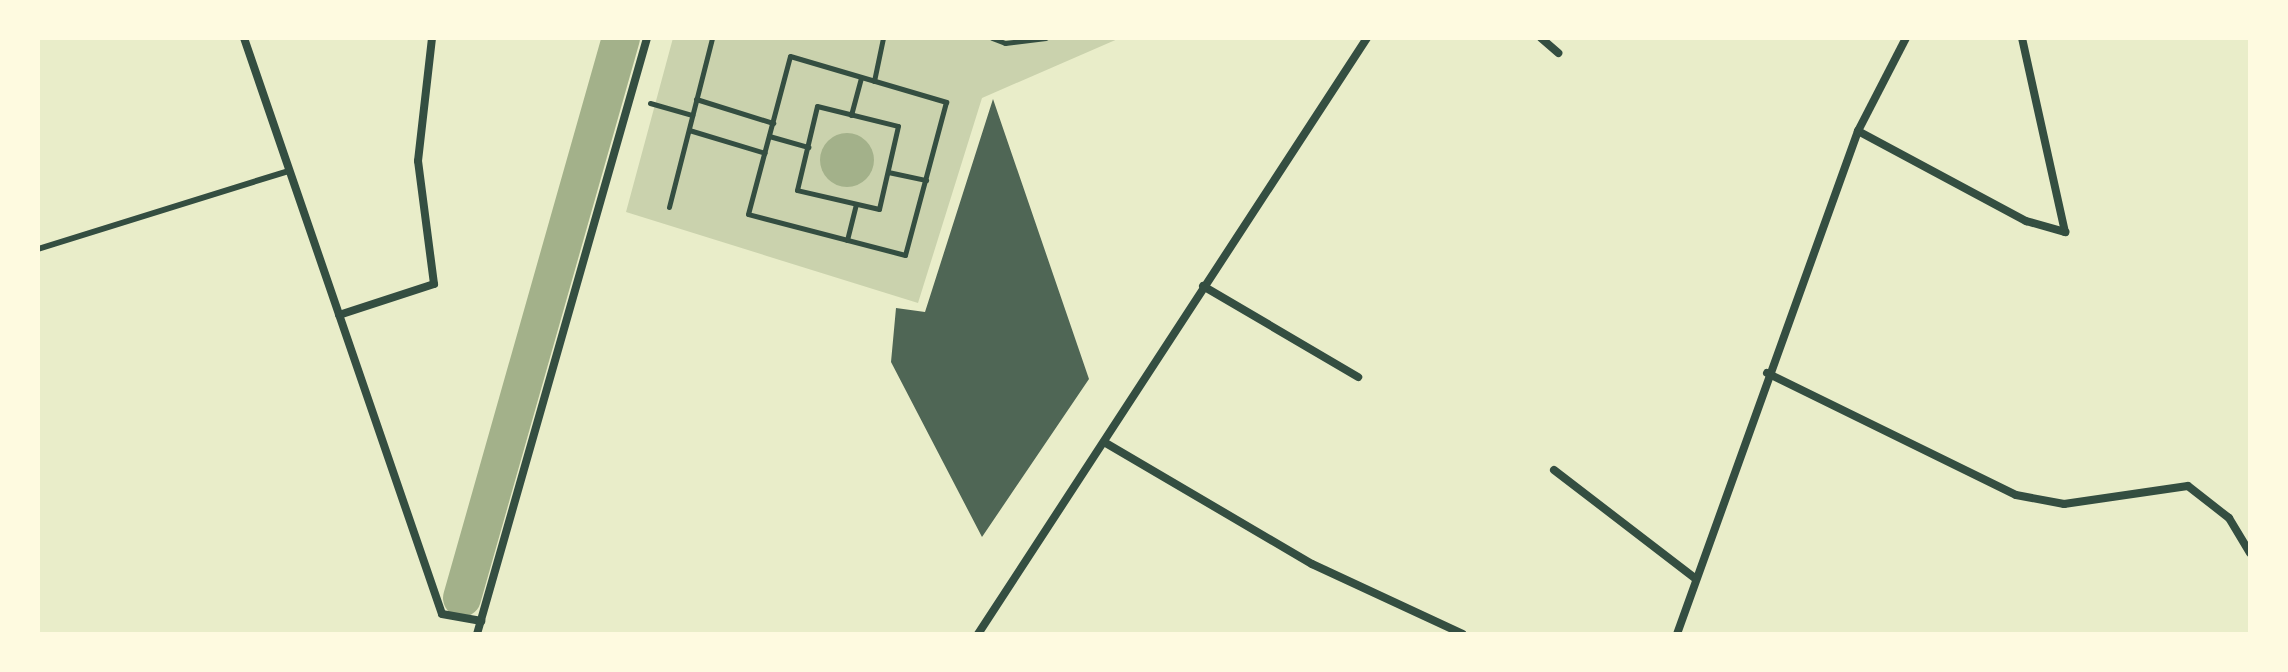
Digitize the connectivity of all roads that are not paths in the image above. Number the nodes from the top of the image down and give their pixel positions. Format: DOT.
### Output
graph roads {
  1 [pos="244,38"];
  2 [pos="432,38"];
  3 [pos="647,38"];
  4 [pos="1367,38"];
  5 [pos="1541,38"];
  6 [pos="1906,38"];
  7 [pos="2022,38"];
  8 [pos="1558,53"];
  9 [pos="1858,131"];
  10 [pos="289,171"];
  11 [pos="38,249"];
  12 [pos="1203,286"];
  13 [pos="339,315"];
  14 [pos="1767,373"];
  15 [pos="1358,377"];
  16 [pos="1104,442"];
  17 [pos="1554,470"];
  18 [pos="2250,553"];
  19 [pos="1696,579"];
  20 [pos="481,621"];
  21 [pos="477,634"];
  22 [pos="978,634"];
  23 [pos="1463,634"];
  24 [pos="1677,634"];
  1 -- 10 [label="street"];
  2 -- 13 [label="street"];
  3 -- 20 [label="street"];
  4 -- 12 [label="street"];
  5 -- 8 [label="street"];
  6 -- 9 [label="street"];
  7 -- 9 [label="street"];
  9 -- 14 [label="street"];
  10 -- 11 [label="lane"];
  10 -- 13 [label="street"];
  12 -- 15 [label="street"];
  12 -- 16 [label="street"];
  13 -- 20 [label="street"];
  14 -- 18 [label="street"];
  14 -- 19 [label="street"];
  16 -- 22 [label="street"];
  16 -- 23 [label="street"];
  17 -- 19 [label="street"];
  19 -- 24 [label="street"];
  20 -- 21 [label="street"];
}
